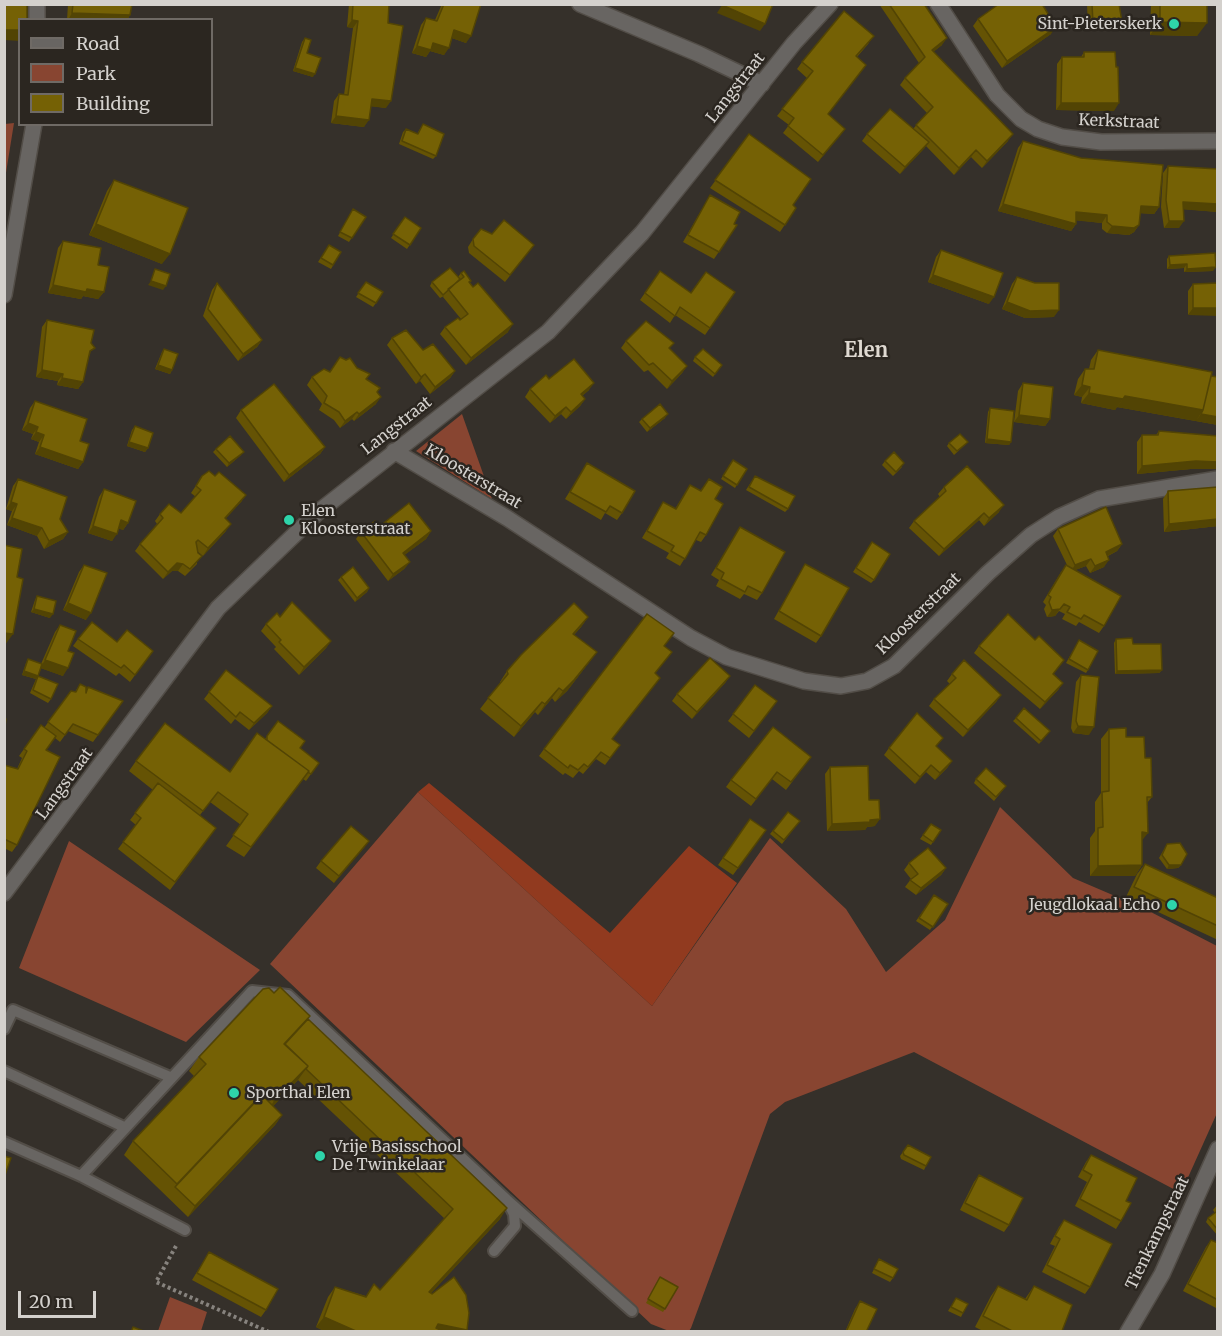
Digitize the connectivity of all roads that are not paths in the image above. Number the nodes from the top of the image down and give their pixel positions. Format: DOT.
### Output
graph roads {
  1 [pos="580,4"];
  2 [pos="830,4"];
  3 [pos="938,4"];
  4 [pos="762,84"];
  5 [pos="34,126"];
  6 [pos="1218,141"];
  7 [pos="4,295"];
  8 [pos="394,451"];
  9 [pos="1218,479"];
  10 [pos="4,893"];
  11 [pos="4,1029"];
  12 [pos="4,1071"];
  13 [pos="170,1077"];
  14 [pos="124,1127"];
  15 [pos="4,1142"];
  16 [pos="1218,1149"];
  17 [pos="81,1176"];
  18 [pos="507,1200"];
  19 [pos="185,1230"];
  20 [pos="494,1251"];
  21 [pos="632,1311"];
  22 [pos="1128,1332"];
  1 -- 4 [label="street"];
  2 -- 4 [label="street, Langstraat"];
  3 -- 6 [label="street, Kerkstraat"];
  4 -- 8 [label="street, Langstraat"];
  5 -- 7 [label="street"];
  8 -- 9 [label="street, Kloosterstraat"];
  8 -- 10 [label="street, Langstraat"];
  11 -- 13 [label="lane"];
  12 -- 14 [label="lane"];
  13 -- 14 [label="lane"];
  13 -- 18 [label="lane"];
  14 -- 17 [label="lane"];
  15 -- 17 [label="lane"];
  16 -- 22 [label="street, Tienkampstraat"];
  17 -- 19 [label="lane"];
  18 -- 20 [label="lane"];
  18 -- 21 [label="lane"];
}
